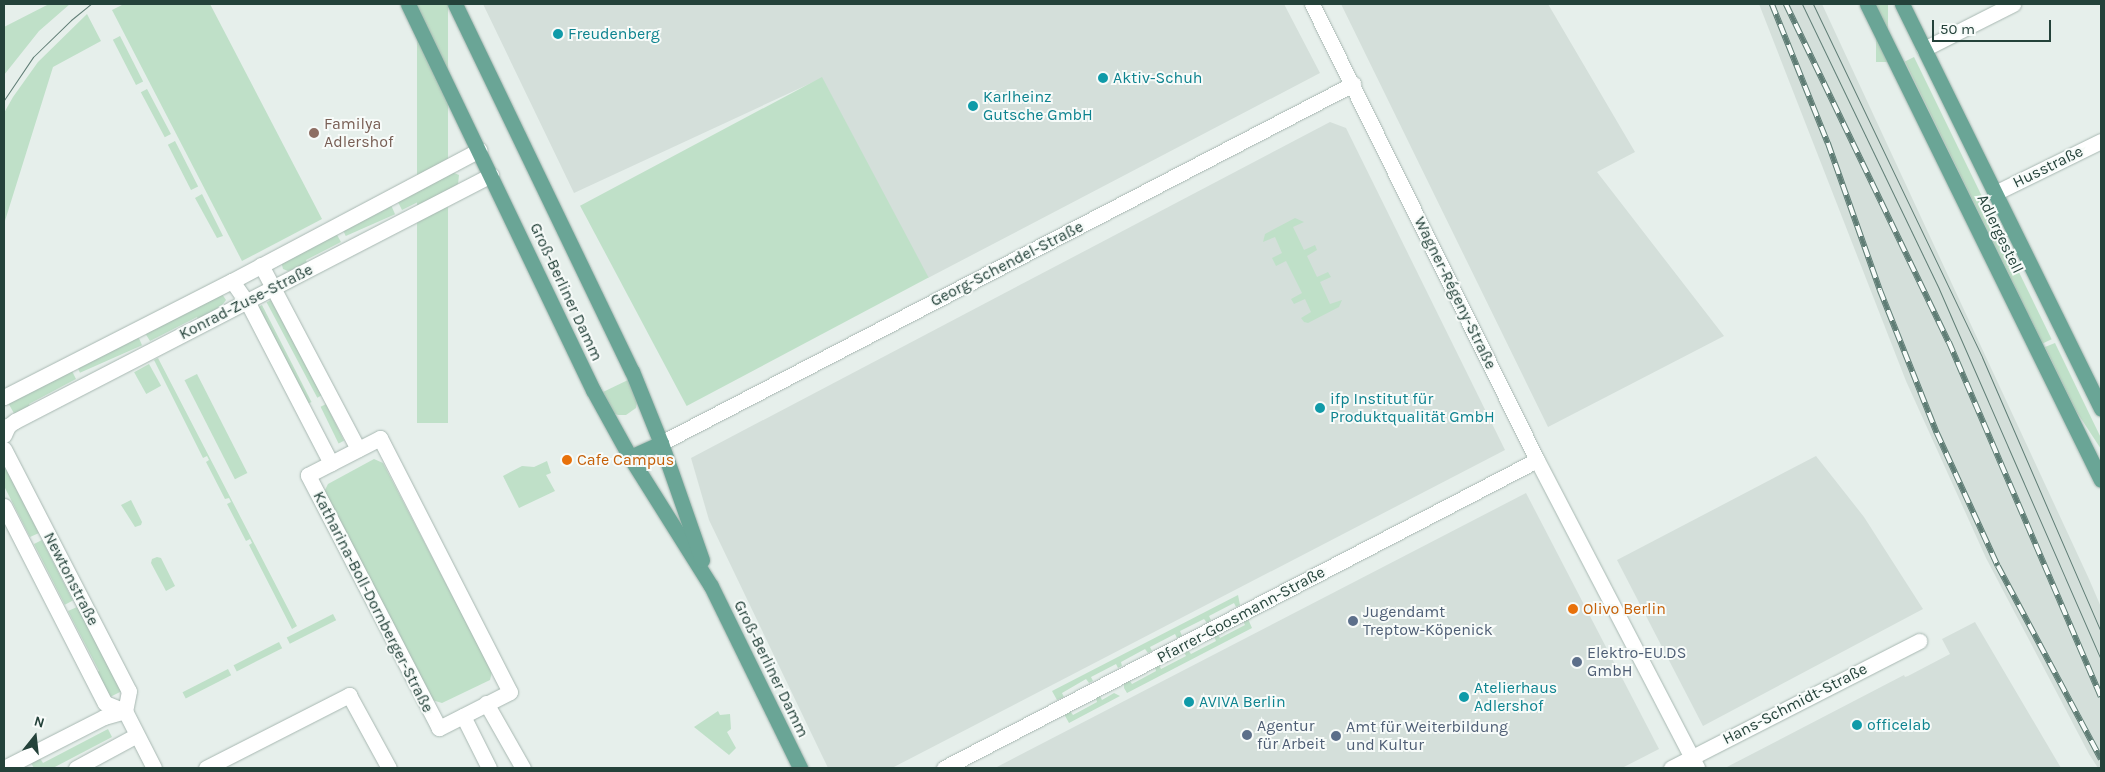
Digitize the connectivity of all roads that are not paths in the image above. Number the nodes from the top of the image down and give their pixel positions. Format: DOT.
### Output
graph roads {
  1 [pos="408,4"];
  2 [pos="455,4"];
  3 [pos="1312,4"];
  4 [pos="1867,4"];
  5 [pos="1902,4"];
  6 [pos="2013,4"];
  7 [pos="1924,49"];
  8 [pos="1353,84"];
  9 [pos="2101,141"];
  10 [pos="479,150"];
  11 [pos="491,175"];
  12 [pos="1995,193"];
  13 [pos="261,265"];
  14 [pos="232,281"];
  15 [pos="275,288"];
  16 [pos="247,303"];
  17 [pos="4,397"];
  18 [pos="2101,409"];
  19 [pos="4,434"];
  20 [pos="661,443"];
  21 [pos="4,449"];
  22 [pos="358,449"];
  23 [pos="630,457"];
  24 [pos="1537,460"];
  25 [pos="331,463"];
  26 [pos="2101,480"];
  27 [pos="4,506"];
  28 [pos="711,586"];
  29 [pos="1919,641"];
  30 [pos="486,703"];
  31 [pos="125,711"];
  32 [pos="463,716"];
  33 [pos="137,735"];
  34 [pos="1694,763"];
  35 [pos="4,768"];
  36 [pos="76,768"];
  37 [pos="154,768"];
  38 [pos="206,768"];
  39 [pos="389,768"];
  40 [pos="489,768"];
  41 [pos="523,768"];
  42 [pos="800,768"];
  43 [pos="944,768"];
  44 [pos="1671,768"];
  1 -- 10 [label="main road, Groß-Berliner Damm"];
  2 -- 20 [label="main road, Groß-Berliner Damm"];
  3 -- 8 [label="street, Wagner-Régeny-Straße"];
  4 -- 26 [label="main road, Adlergestell"];
  5 -- 7 [label="main road, Adlergestell"];
  6 -- 7 [label="street"];
  7 -- 12 [label="main road, Adlergestell"];
  8 -- 20 [label="street, Georg-Schendel-Straße"];
  8 -- 24 [label="street, Wagner-Régeny-Straße"];
  9 -- 12 [label="street, Husstraße"];
  10 -- 11 [label="main road, Groß-Berliner Damm"];
  10 -- 13 [label="street, Konrad-Zuse-Straße"];
  11 -- 15 [label="street, Konrad-Zuse-Straße"];
  11 -- 23 [label="main road, Groß-Berliner Damm"];
  12 -- 18 [label="main road, Adlergestell"];
  13 -- 14 [label="street, Konrad-Zuse-Straße"];
  13 -- 15 [label="street"];
  14 -- 16 [label="street"];
  14 -- 17 [label="street, Konrad-Zuse-Straße"];
  15 -- 16 [label="street, Konrad-Zuse-Straße"];
  15 -- 22 [label="street"];
  16 -- 19 [label="street, Konrad-Zuse-Straße"];
  16 -- 25 [label="street"];
  20 -- 23 [label="main road"];
  20 -- 28 [label="main road, Groß-Berliner Damm"];
  21 -- 31 [label="street, Newtonstraße"];
  22 -- 25 [label="street, Katharina-Boll-Dornberger-Straße"];
  22 -- 30 [label="street, Katharina-Boll-Dornberger-Straße"];
  23 -- 28 [label="main road, Groß-Berliner Damm"];
  24 -- 34 [label="street, Wagner-Régeny-Straße"];
  24 -- 43 [label="street, Pfarrer-Goosmann-Straße"];
  25 -- 32 [label="street, Katharina-Boll-Dornberger-Straße"];
  27 -- 31 [label="street, Newtonstraße"];
  28 -- 42 [label="main road, Groß-Berliner Damm"];
  29 -- 34 [label="street, Hans-Schmidt-Straße"];
  30 -- 32 [label="street, Katharina-Boll-Dornberger-Straße"];
  30 -- 41 [label="street"];
  31 -- 33 [label="street"];
  31 -- 35 [label="street"];
  32 -- 40 [label="street"];
  33 -- 36 [label="street"];
  33 -- 37 [label="street"];
  34 -- 44 [label="street, Hans-Schmidt-Straße"];
  38 -- 39 [label="street"];
}
